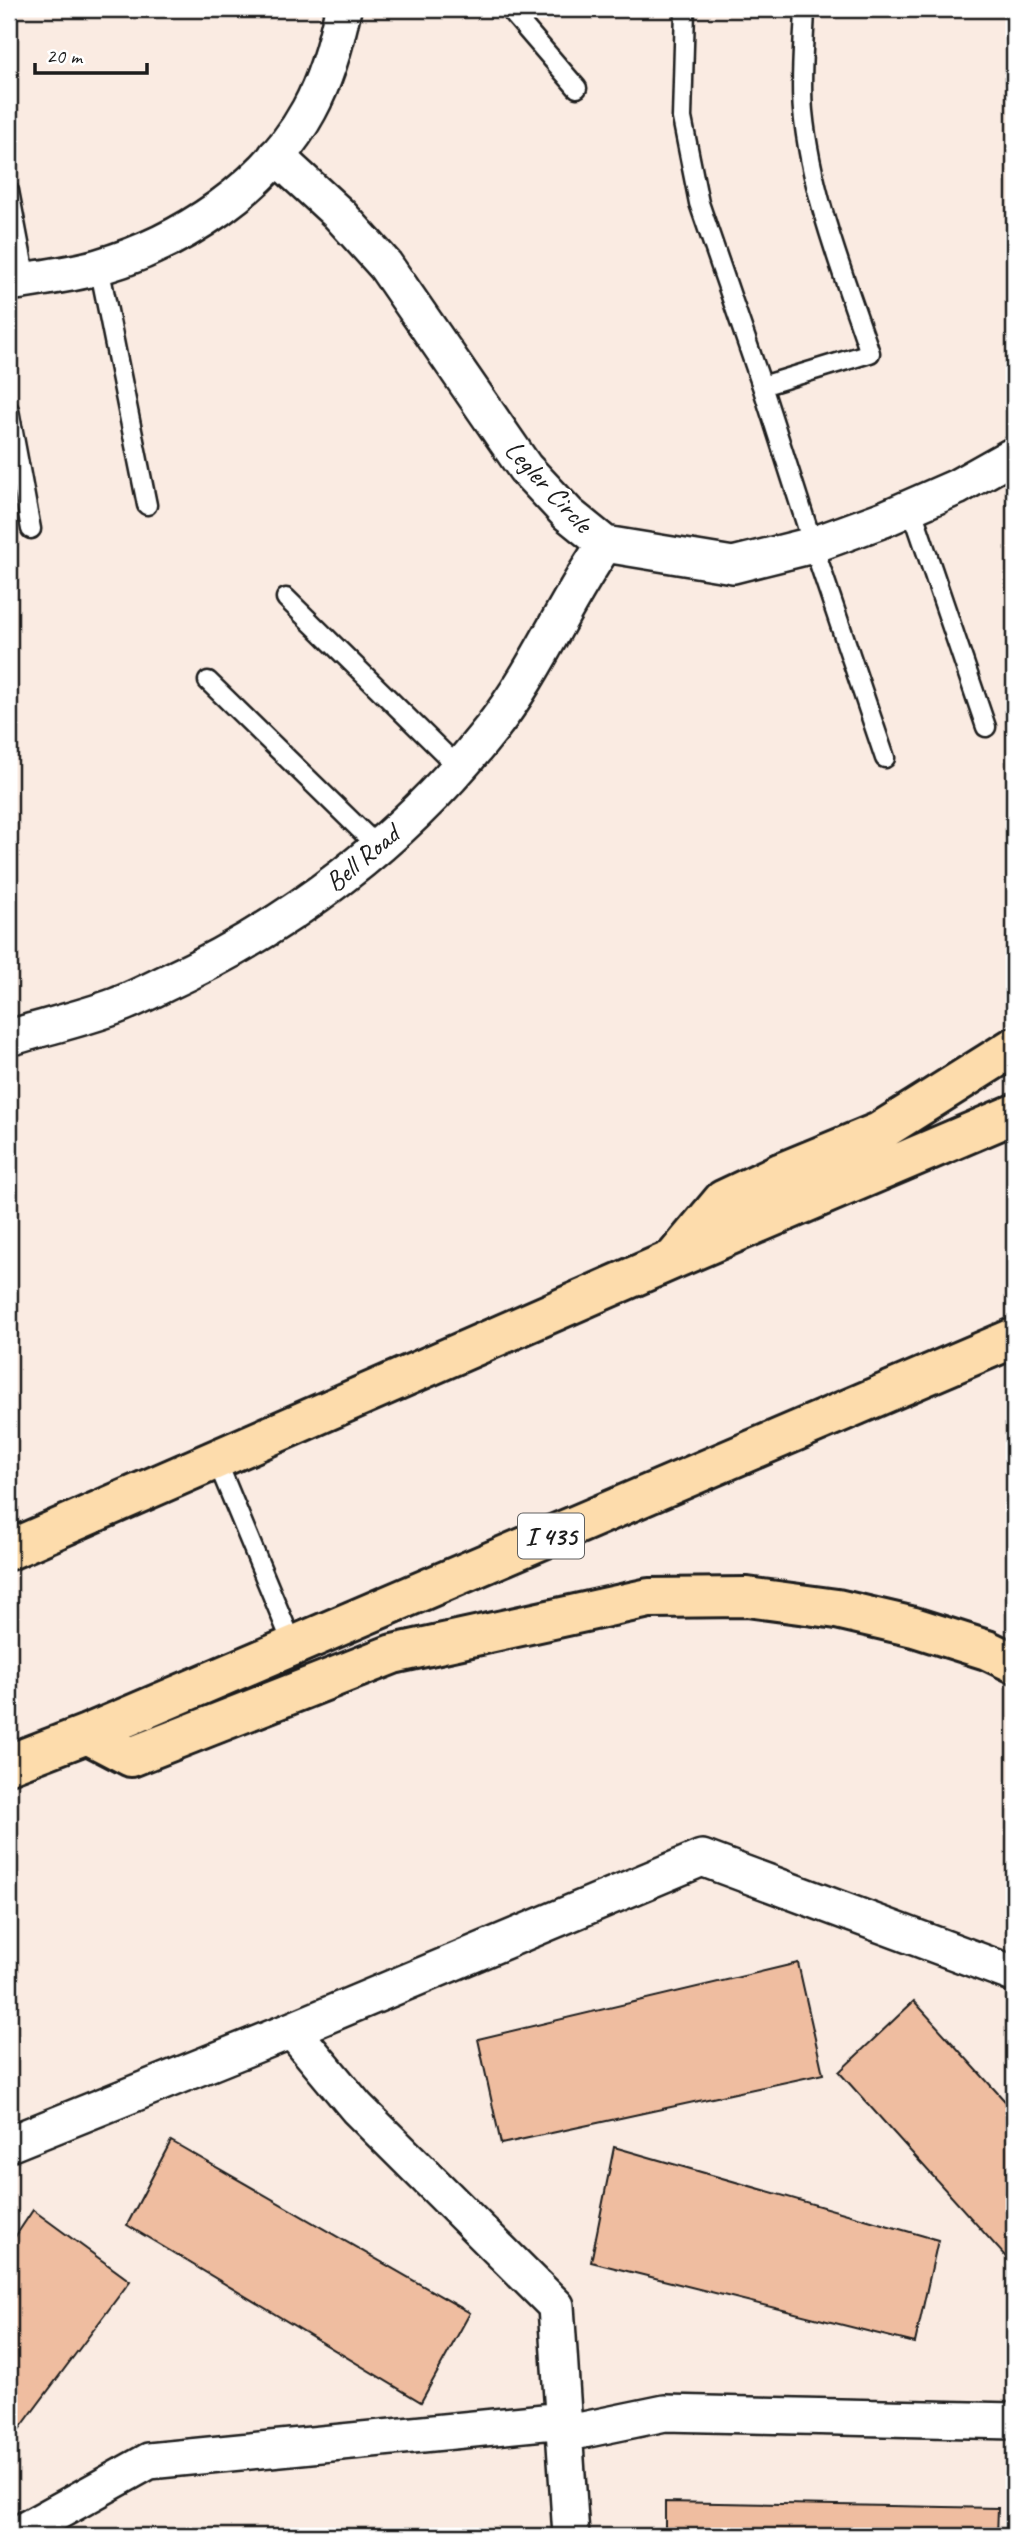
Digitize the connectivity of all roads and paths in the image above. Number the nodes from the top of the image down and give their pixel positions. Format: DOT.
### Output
graph roads {
  1 [pos="343,9"];
  2 [pos="509,9"];
  3 [pos="685,9"];
  4 [pos="806,9"];
  5 [pos="577,88"];
  6 [pos="276,156"];
  7 [pos="9,191"];
  8 [pos="99,267"];
  9 [pos="18,281"];
  10 [pos="762,386"];
  11 [pos="9,410"];
  12 [pos="1014,455"];
  13 [pos="147,505"];
  14 [pos="911,508"];
  15 [pos="31,529"];
  16 [pos="606,544"];
  17 [pos="813,545"];
  18 [pos="286,598"];
  19 [pos="208,681"];
  20 [pos="986,727"];
  21 [pos="885,758"];
  22 [pos="460,768"];
  23 [pos="378,847"];
  24 [pos="9,1038"];
  25 [pos="1014,1047"];
  26 [pos="1014,1114"];
  27 [pos="674,1259"];
  28 [pos="1014,1338"];
  29 [pos="216,1459"];
  30 [pos="9,1550"];
  31 [pos="293,1645"];
  32 [pos="1014,1663"];
  33 [pos="87,1734"];
  34 [pos="9,1764"];
  35 [pos="1014,1973"];
  36 [pos="292,2029"];
  37 [pos="9,2144"];
  38 [pos="1014,2421"];
  39 [pos="564,2427"];
  40 [pos="14,2536"];
  41 [pos="571,2536"];
  1 -- 6 [label="street"];
  2 -- 5 [label="lane"];
  3 -- 10 [label="lane"];
  4 -- 10 [label="lane"];
  6 -- 8 [label="street"];
  6 -- 16 [label="street, Legler Circle"];
  7 -- 9 [label="lane"];
  8 -- 9 [label="street"];
  8 -- 13 [label="lane"];
  10 -- 17 [label="lane"];
  11 -- 15 [label="lane"];
  12 -- 14 [label="street, Legler Circle"];
  14 -- 17 [label="street, Legler Circle"];
  14 -- 20 [label="lane"];
  16 -- 17 [label="street, Legler Circle"];
  16 -- 22 [label="street, Bell Road"];
  17 -- 21 [label="lane"];
  18 -- 22 [label="lane"];
  19 -- 23 [label="lane"];
  22 -- 23 [label="street, Bell Road"];
  23 -- 24 [label="street, Bell Road"];
  25 -- 27 [label="highway"];
  26 -- 27 [label="highway"];
  27 -- 29 [label="highway"];
  28 -- 31 [label="highway, I 435"];
  29 -- 30 [label="highway"];
  29 -- 31 [label="lane"];
  31 -- 33 [label="highway, I 435"];
  32 -- 33 [label="highway"];
  33 -- 34 [label="highway, I 435"];
  35 -- 36 [label="street"];
  36 -- 37 [label="street"];
  36 -- 39 [label="street"];
  38 -- 39 [label="street"];
  39 -- 40 [label="street"];
  39 -- 41 [label="street"];
}
